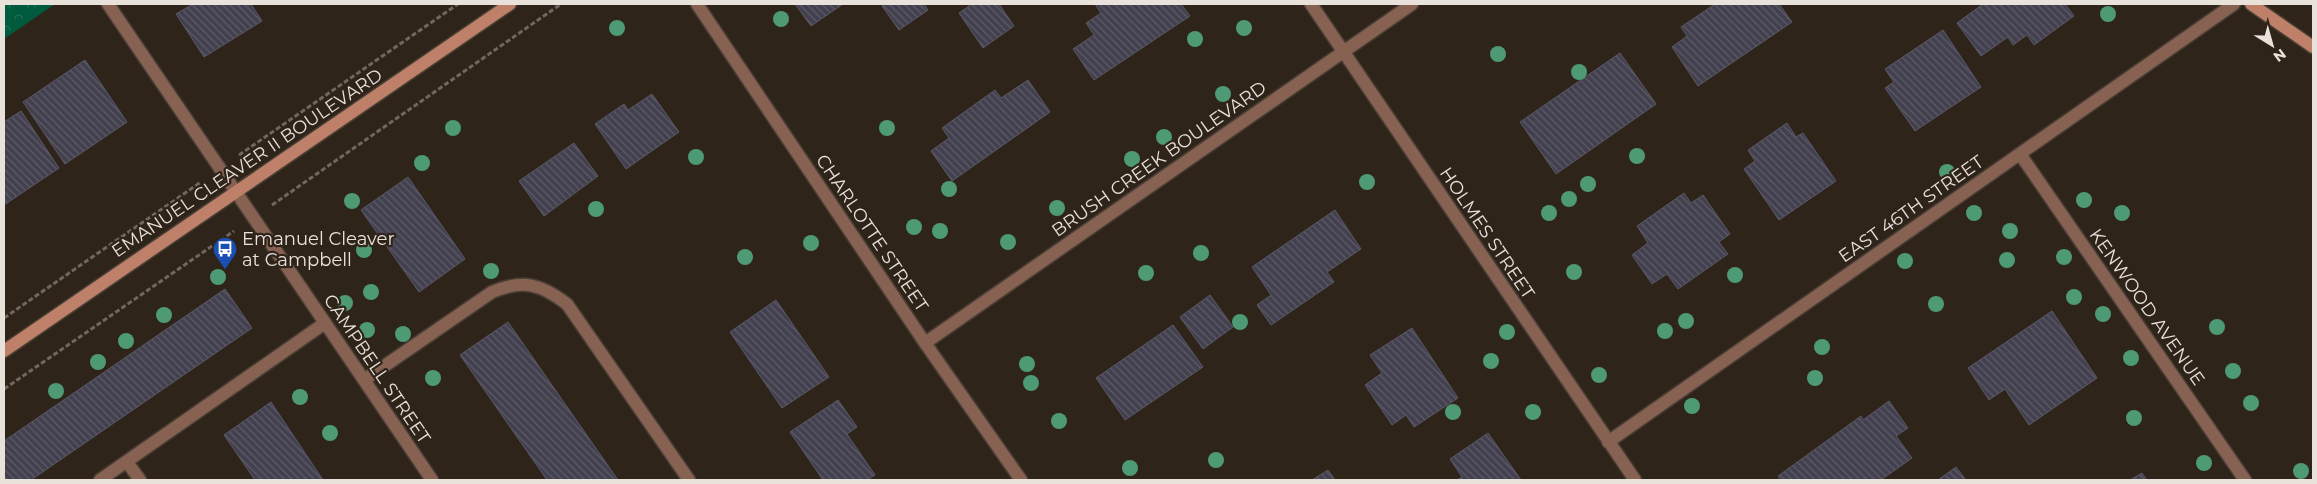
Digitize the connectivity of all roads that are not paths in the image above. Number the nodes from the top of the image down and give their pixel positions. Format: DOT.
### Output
graph roads {
  1 [pos="108,4"];
  2 [pos="510,4"];
  3 [pos="697,4"];
  4 [pos="1311,4"];
  5 [pos="1412,4"];
  6 [pos="2234,4"];
  7 [pos="2251,4"];
  8 [pos="2313,47"];
  9 [pos="1343,52"];
  10 [pos="2020,154"];
  11 [pos="236,193"];
  12 [pos="325,323"];
  13 [pos="925,343"];
  14 [pos="4,351"];
  15 [pos="364,380"];
  16 [pos="1608,442"];
  17 [pos="127,462"];
  18 [pos="100,480"];
  19 [pos="140,480"];
  20 [pos="432,480"];
  21 [pos="688,480"];
  22 [pos="1021,480"];
  23 [pos="1635,480"];
  24 [pos="2245,480"];
  1 -- 11 [label="street, CAMPBELL STREET"];
  2 -- 11 [label="main road, EMANUEL CLEAVER II BOULEVARD"];
  3 -- 13 [label="street, CHARLOTTE STREET"];
  4 -- 9 [label="street, HOLMES STREET"];
  5 -- 9 [label="street, BRUSH CREEK BOULEVARD"];
  6 -- 10 [label="street, EAST 46TH STREET"];
  7 -- 8 [label="main road"];
  9 -- 13 [label="street, BRUSH CREEK BOULEVARD"];
  9 -- 16 [label="street, HOLMES STREET"];
  10 -- 16 [label="street, EAST 46TH STREET"];
  10 -- 24 [label="street, KENWOOD AVENUE"];
  11 -- 12 [label="street, CAMPBELL STREET"];
  11 -- 14 [label="main road, EMANUEL CLEAVER II BOULEVARD"];
  12 -- 15 [label="street, CAMPBELL STREET"];
  12 -- 17 [label="street"];
  13 -- 22 [label="street, CHARLOTTE STREET"];
  15 -- 20 [label="street, CAMPBELL STREET"];
  15 -- 21 [label="street"];
  16 -- 23 [label="street, HOLMES STREET"];
  17 -- 18 [label="street"];
  17 -- 19 [label="street"];
}
